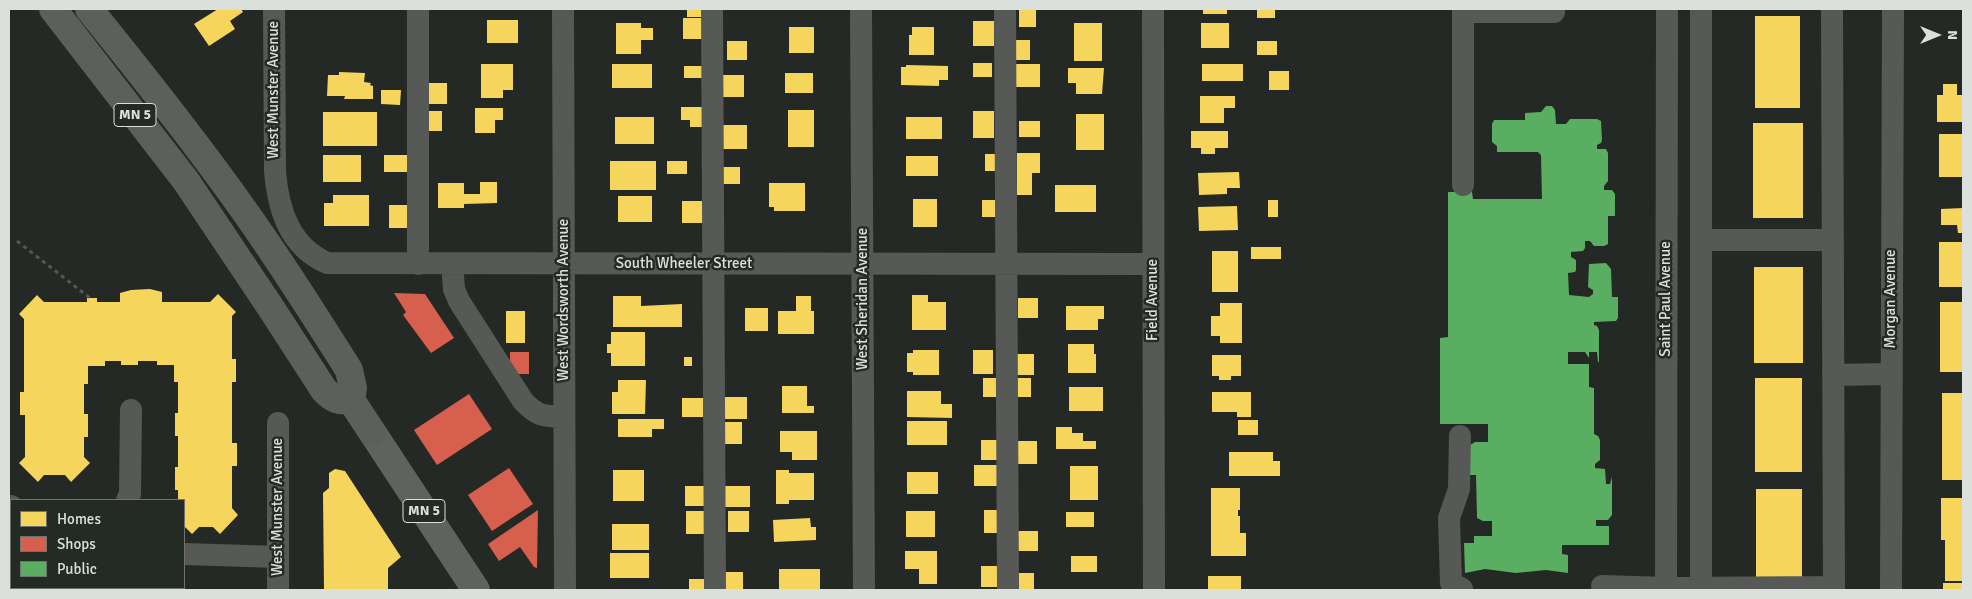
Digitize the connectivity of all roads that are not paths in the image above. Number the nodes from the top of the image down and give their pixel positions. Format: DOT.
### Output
graph roads {
  1 [pos="53,9"];
  2 [pos="89,9"];
  3 [pos="274,9"];
  4 [pos="418,9"];
  5 [pos="563,9"];
  6 [pos="712,9"];
  7 [pos="861,9"];
  8 [pos="1005,9"];
  9 [pos="1153,9"];
  10 [pos="1667,9"];
  11 [pos="1701,9"];
  12 [pos="1832,9"];
  13 [pos="1893,9"];
  14 [pos="1554,12"];
  15 [pos="275,171"];
  16 [pos="1463,186"];
  17 [pos="1701,240"];
  18 [pos="1833,240"];
  19 [pos="418,264"];
  20 [pos="452,264"];
  21 [pos="564,264"];
  22 [pos="713,264"];
  23 [pos="863,264"];
  24 [pos="1153,264"];
  25 [pos="1006,265"];
  26 [pos="1890,374"];
  27 [pos="1833,375"];
  28 [pos="351,400"];
  29 [pos="131,410"];
  30 [pos="563,417"];
  31 [pos="278,423"];
  32 [pos="372,432"];
  33 [pos="1460,436"];
  34 [pos="128,499"];
  35 [pos="185,554"];
  36 [pos="278,557"];
  37 [pos="1602,586"];
  38 [pos="1462,589"];
  39 [pos="1666,589"];
  40 [pos="1701,589"];
  41 [pos="278,590"];
  42 [pos="476,590"];
  43 [pos="565,590"];
  44 [pos="715,590"];
  45 [pos="864,590"];
  46 [pos="1008,590"];
  47 [pos="1154,590"];
  48 [pos="1891,590"];
  1 -- 28 [label="highway, MN 5"];
  2 -- 28 [label="highway, MN 5"];
  3 -- 15 [label="street, West Munster Avenue"];
  4 -- 19 [label="street"];
  5 -- 21 [label="street, West Wordsworth Avenue"];
  6 -- 22 [label="street"];
  7 -- 23 [label="street, West Sheridan Avenue"];
  8 -- 25 [label="street"];
  9 -- 24 [label="street, Field Avenue"];
  10 -- 39 [label="street, Saint Paul Avenue"];
  11 -- 17 [label="street"];
  12 -- 18 [label="street"];
  13 -- 26 [label="street, Morgan Avenue"];
  14 -- 16 [label="street"];
  15 -- 19 [label="street, South Wheeler Street"];
  17 -- 18 [label="street"];
  17 -- 40 [label="street"];
  18 -- 27 [label="street"];
  19 -- 20 [label="street, South Wheeler Street"];
  20 -- 21 [label="street, South Wheeler Street"];
  20 -- 30 [label="street"];
  21 -- 22 [label="street, South Wheeler Street"];
  21 -- 30 [label="street, West Wordsworth Avenue"];
  22 -- 23 [label="street, South Wheeler Street"];
  22 -- 44 [label="street"];
  23 -- 25 [label="street, South Wheeler Street"];
  23 -- 45 [label="street, West Sheridan Avenue"];
  24 -- 25 [label="street, South Wheeler Street"];
  24 -- 47 [label="street, Field Avenue"];
  25 -- 46 [label="street"];
  26 -- 27 [label="street"];
  26 -- 48 [label="street, Morgan Avenue"];
  27 -- 40 [label="street"];
  28 -- 32 [label="highway, MN 5"];
  29 -- 34 [label="street"];
  30 -- 43 [label="street, West Wordsworth Avenue"];
  31 -- 36 [label="street, West Munster Avenue"];
  32 -- 42 [label="main road, MN 5"];
  33 -- 38 [label="street"];
  35 -- 36 [label="street"];
  36 -- 41 [label="street, West Munster Avenue"];
  37 -- 39 [label="street"];
  39 -- 40 [label="street"];
}
